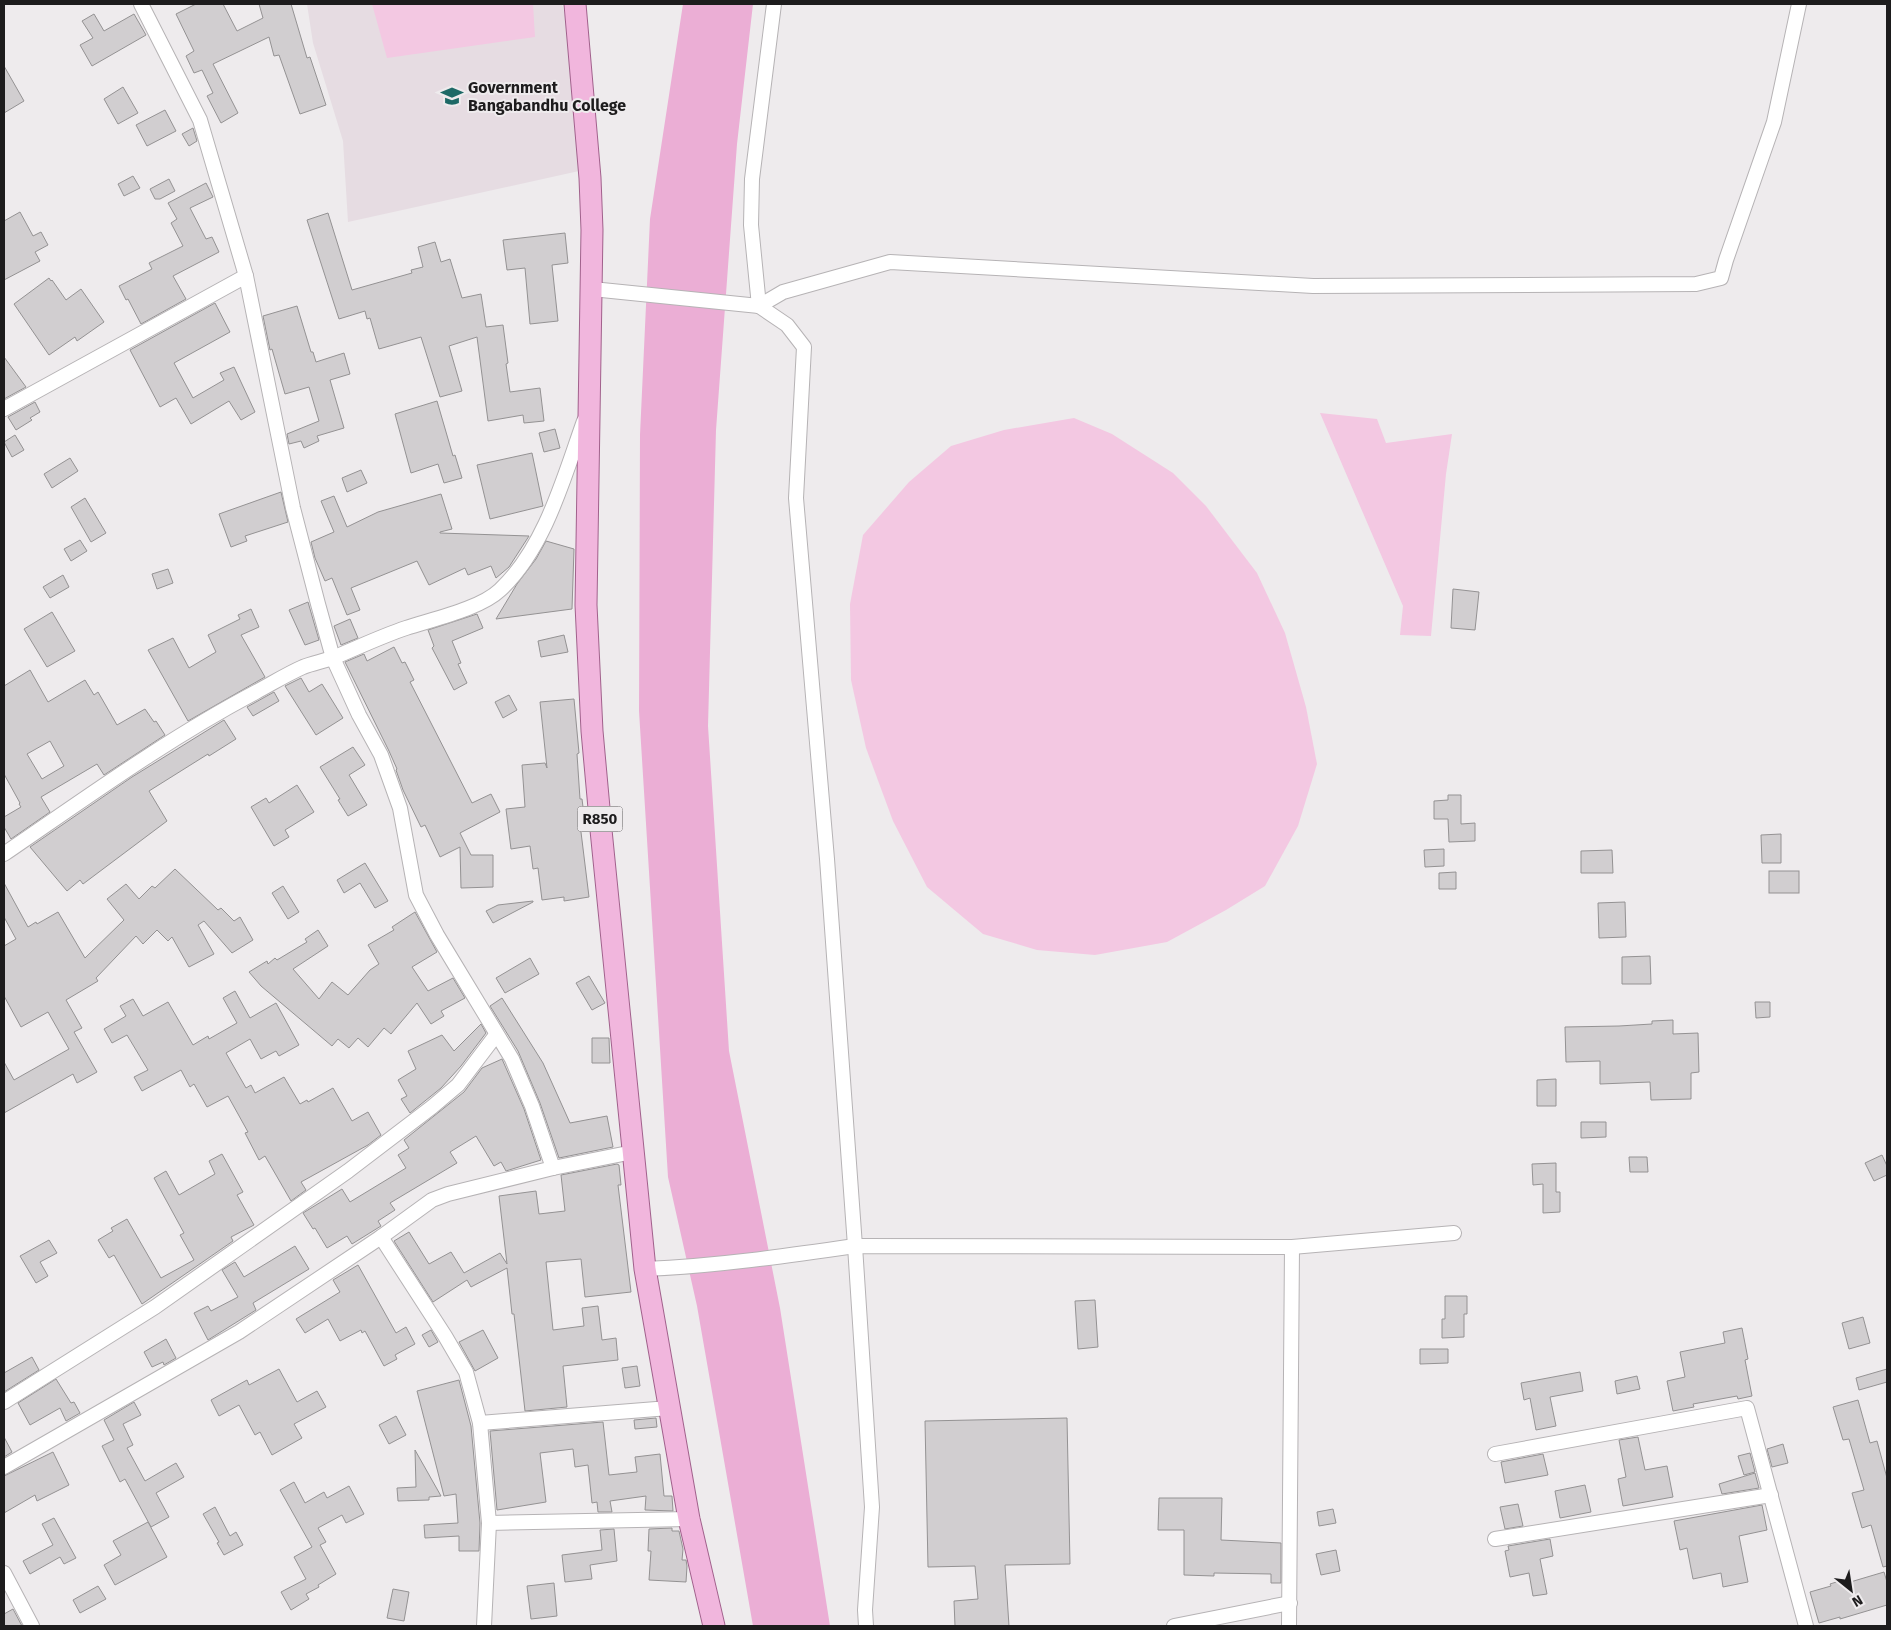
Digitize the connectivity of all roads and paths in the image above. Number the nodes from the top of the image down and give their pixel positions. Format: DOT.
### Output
graph roads {
  1 [pos="141,4"];
  2 [pos="575,4"];
  3 [pos="774,4"];
  4 [pos="1799,4"];
  5 [pos="246,276"];
  6 [pos="592,289"];
  7 [pos="752,306"];
  8 [pos="4,409"];
  9 [pos="588,409"];
  10 [pos="333,658"];
  11 [pos="4,854"];
  12 [pos="496,1035"];
  13 [pos="633,1152"];
  14 [pos="553,1168"];
  15 [pos="1454,1233"];
  16 [pos="381,1237"];
  17 [pos="856,1246"];
  18 [pos="1292,1246"];
  19 [pos="645,1269"];
  20 [pos="4,1402"];
  21 [pos="669,1408"];
  22 [pos="480,1423"];
  23 [pos="1495,1454"];
  24 [pos="4,1467"];
  25 [pos="1771,1495"];
  26 [pos="689,1519"];
  27 [pos="489,1523"];
  28 [pos="1495,1539"];
  29 [pos="4,1572"];
  30 [pos="1290,1603"];
  31 [pos="1204,1624"];
  32 [pos="32,1626"];
  33 [pos="484,1626"];
  34 [pos="714,1626"];
  35 [pos="866,1626"];
  36 [pos="1174,1626"];
  37 [pos="1289,1626"];
  38 [pos="1806,1626"];
  1 -- 5 [label="street"];
  2 -- 6 [label="main road, R850"];
  3 -- 7 [label="street"];
  4 -- 7 [label="street"];
  5 -- 8 [label="street"];
  5 -- 10 [label="street"];
  6 -- 7 [label="street"];
  6 -- 9 [label="main road, R850"];
  7 -- 17 [label="street"];
  9 -- 10 [label="street"];
  9 -- 13 [label="main road, R850"];
  10 -- 11 [label="street"];
  10 -- 12 [label="street"];
  12 -- 14 [label="street"];
  12 -- 20 [label="street"];
  13 -- 14 [label="street"];
  13 -- 19 [label="main road, R850"];
  14 -- 16 [label="street"];
  15 -- 18 [label="street"];
  16 -- 22 [label="street"];
  16 -- 24 [label="street"];
  17 -- 18 [label="street"];
  17 -- 19 [label="street"];
  17 -- 35 [label="street"];
  18 -- 30 [label="street"];
  19 -- 21 [label="main road, R850"];
  21 -- 22 [label="street"];
  21 -- 26 [label="main road, R850"];
  22 -- 27 [label="street"];
  23 -- 25 [label="street"];
  25 -- 28 [label="street"];
  25 -- 38 [label="street"];
  26 -- 27 [label="street"];
  26 -- 34 [label="main road, R850"];
  27 -- 33 [label="street"];
  29 -- 32 [label="street"];
  30 -- 31 [label="street"];
  30 -- 37 [label="street"];
  31 -- 36 [label="street"];
}
